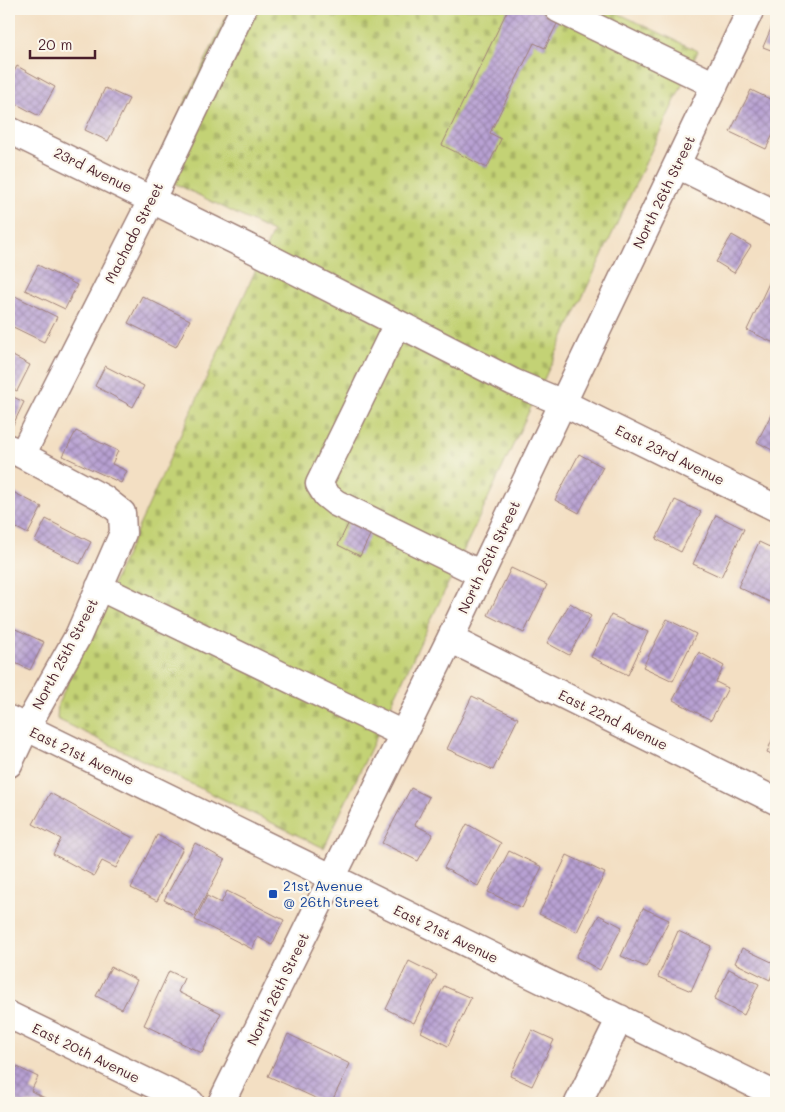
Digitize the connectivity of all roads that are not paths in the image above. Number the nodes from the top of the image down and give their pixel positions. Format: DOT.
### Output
graph roads {
  1 [pos="243,9"];
  2 [pos="558,9"];
  3 [pos="751,9"];
  4 [pos="715,85"];
  5 [pos="9,130"];
  6 [pos="677,165"];
  7 [pos="152,199"];
  8 [pos="776,214"];
  9 [pos="397,324"];
  10 [pos="563,403"];
  11 [pos="15,452"];
  12 [pos="776,508"];
  13 [pos="481,574"];
  14 [pos="99,587"];
  15 [pos="450,639"];
  16 [pos="17,723"];
  17 [pos="403,734"];
  18 [pos="9,764"];
  19 [pos="776,802"];
  20 [pos="332,879"];
  21 [pos="9,1016"];
  22 [pos="620,1018"];
  23 [pos="776,1095"];
  24 [pos="191,1103"];
  25 [pos="221,1103"];
  26 [pos="578,1103"];
  1 -- 7 [label="street, Machado Street"];
  2 -- 4 [label="street"];
  3 -- 4 [label="street, North 26th Street"];
  4 -- 6 [label="street, North 26th Street"];
  5 -- 7 [label="street, 23rd Avenue"];
  6 -- 8 [label="street"];
  6 -- 10 [label="street, North 26th Street"];
  7 -- 9 [label="street, 23rd Avenue"];
  7 -- 11 [label="street, Machado Street"];
  9 -- 10 [label="street, East 23rd Avenue"];
  9 -- 13 [label="street"];
  10 -- 12 [label="street, East 23rd Avenue"];
  10 -- 13 [label="street, North 26th Street"];
  11 -- 14 [label="street, North 25th Street"];
  13 -- 15 [label="street, North 26th Street"];
  14 -- 16 [label="street, North 25th Street"];
  14 -- 17 [label="street"];
  15 -- 17 [label="street, North 26th Street"];
  15 -- 19 [label="street, East 22nd Avenue"];
  16 -- 18 [label="street, North 25th Street"];
  16 -- 20 [label="street, East 21st Avenue"];
  17 -- 20 [label="street, North 26th Street"];
  20 -- 22 [label="street, East 21st Avenue"];
  20 -- 25 [label="street, North 26th Street"];
  21 -- 24 [label="street, East 20th Avenue"];
  22 -- 23 [label="street, East 21st Avenue"];
  22 -- 26 [label="street"];
}
